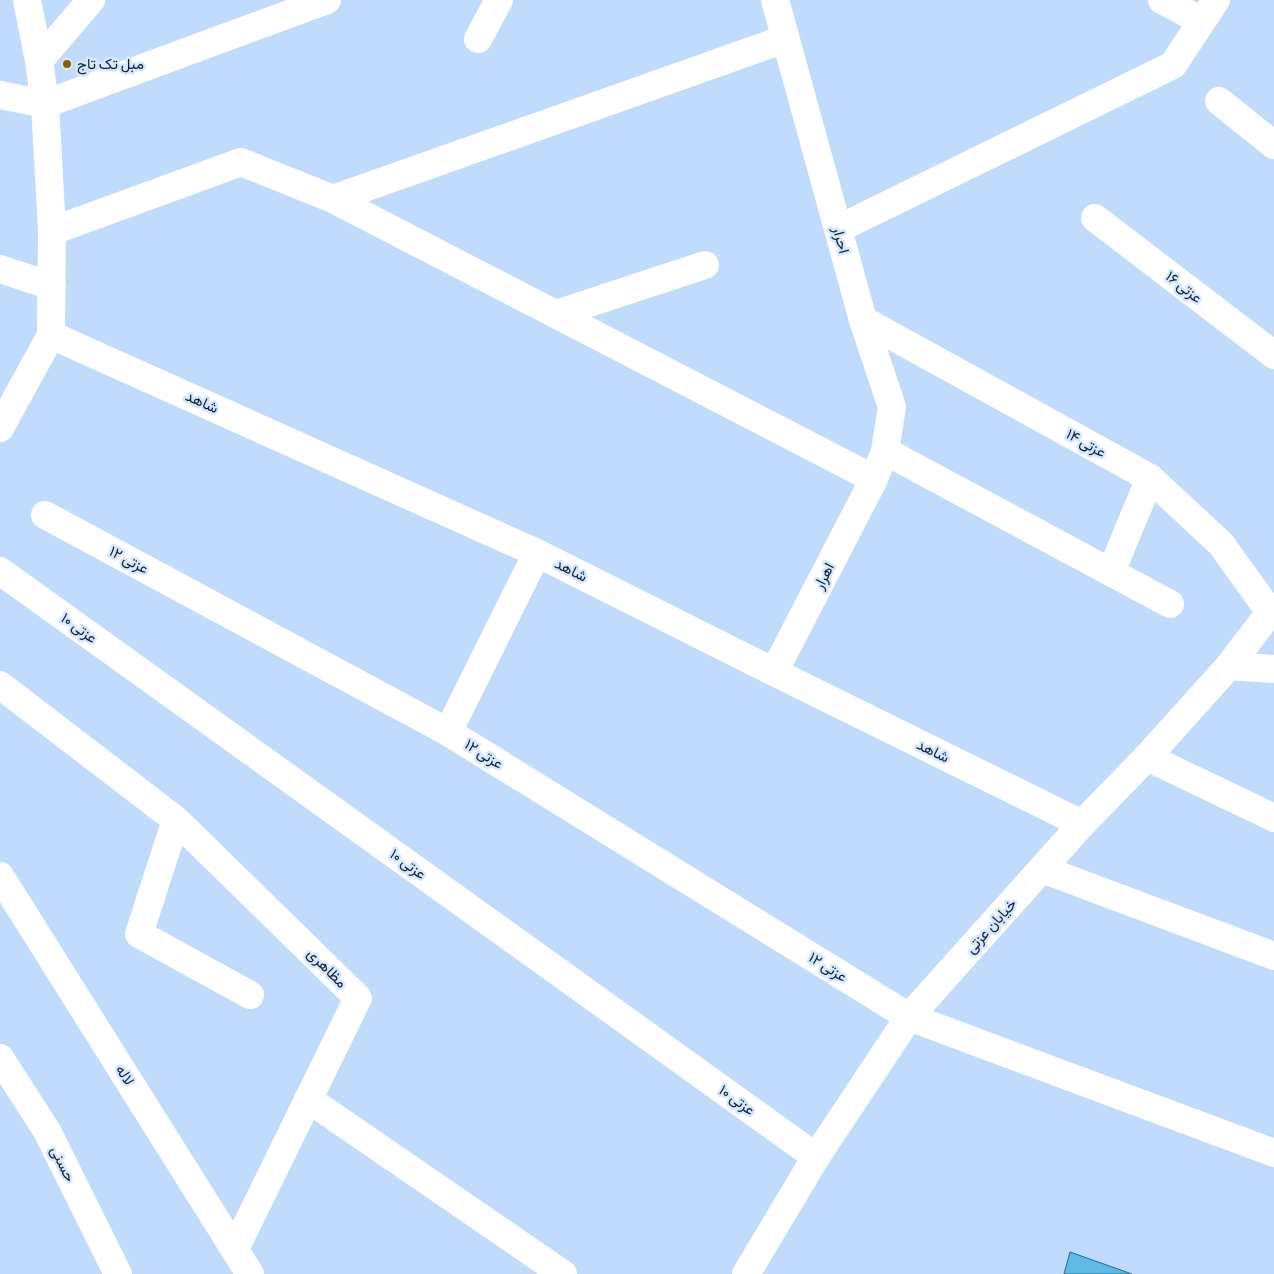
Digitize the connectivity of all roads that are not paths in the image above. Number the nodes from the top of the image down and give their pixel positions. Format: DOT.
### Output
graph roads {
  1 [pos="27,0"];
  2 [pos="91,0"];
  3 [pos="327,0"];
  4 [pos="499,0"];
  5 [pos="775,0"];
  6 [pos="1162,0"];
  7 [pos="1209,11"];
  8 [pos="478,39"];
  9 [pos="785,39"];
  10 [pos="39,61"];
  11 [pos="0,95"];
  12 [pos="1219,101"];
  13 [pos="45,104"];
  14 [pos="1274,145"];
  15 [pos="333,199"];
  16 [pos="1095,218"];
  17 [pos="838,228"];
  18 [pos="52,231"];
  19 [pos="705,265"];
  20 [pos="0,269"];
  21 [pos="52,286"];
  22 [pos="556,314"];
  23 [pos="864,320"];
  24 [pos="51,334"];
  25 [pos="1274,355"];
  26 [pos="0,428"];
  27 [pos="885,451"];
  28 [pos="1150,478"];
  29 [pos="874,479"];
  30 [pos="45,515"];
  31 [pos="537,553"];
  32 [pos="0,571"];
  33 [pos="1111,572"];
  34 [pos="1170,604"];
  35 [pos="1272,610"];
  36 [pos="1229,666"];
  37 [pos="1274,669"];
  38 [pos="774,672"];
  39 [pos="0,685"];
  40 [pos="448,732"];
  41 [pos="1148,758"];
  42 [pos="1274,818"];
  43 [pos="176,820"];
  44 [pos="1082,824"];
  45 [pos="1042,869"];
  46 [pos="0,876"];
  47 [pos="1274,956"];
  48 [pos="250,994"];
  49 [pos="909,1017"];
  50 [pos="0,1058"];
  51 [pos="308,1099"];
  52 [pos="1274,1153"];
  53 [pos="816,1157"];
  54 [pos="235,1249"];
  55 [pos="118,1274"];
  56 [pos="250,1274"];
  57 [pos="563,1274"];
  58 [pos="746,1274"];
  1 -- 10 [label="street"];
  2 -- 10 [label="street"];
  3 -- 13 [label="street"];
  4 -- 8 [label="street"];
  5 -- 9 [label="street, احرار"];
  6 -- 7 [label="street"];
  7 -- 17 [label="street"];
  9 -- 15 [label="street"];
  9 -- 17 [label="street, احرار"];
  10 -- 13 [label="street"];
  11 -- 13 [label="street"];
  12 -- 14 [label="street"];
  13 -- 18 [label="street"];
  15 -- 18 [label="street"];
  15 -- 22 [label="street"];
  16 -- 25 [label="street, عزتی ۱۶"];
  17 -- 23 [label="street, احرار"];
  18 -- 21 [label="street"];
  19 -- 22 [label="street"];
  20 -- 21 [label="street"];
  21 -- 24 [label="street"];
  22 -- 29 [label="street"];
  23 -- 27 [label="street, احرار"];
  23 -- 28 [label="street, عزتی ۱۴"];
  24 -- 26 [label="street"];
  24 -- 31 [label="street, شاهد"];
  27 -- 29 [label="street, احرار"];
  27 -- 33 [label="street"];
  28 -- 33 [label="street"];
  28 -- 35 [label="street, عزتی ۱۴"];
  29 -- 38 [label="street, اهرار"];
  30 -- 40 [label="street, عزتی ۱۲"];
  31 -- 38 [label="street, شاهد"];
  31 -- 40 [label="street"];
  32 -- 53 [label="street, عزتی ۱۰"];
  33 -- 34 [label="street"];
  35 -- 36 [label="street, خیابان عزتی"];
  36 -- 37 [label="street"];
  36 -- 41 [label="street, خیابان عزتی"];
  38 -- 44 [label="street, شاهد"];
  39 -- 43 [label="street, مظاهری"];
  40 -- 49 [label="street, عزتی ۱۲"];
  41 -- 42 [label="street"];
  41 -- 44 [label="street, خیابان عزتی"];
  43 -- 48 [label="street"];
  43 -- 51 [label="street, مظاهری"];
  44 -- 45 [label="street, خیابان عزتی"];
  45 -- 47 [label="street"];
  45 -- 49 [label="street, خیابان عزتی"];
  46 -- 54 [label="street, لاله"];
  49 -- 52 [label="street, عزتی ۱۲"];
  49 -- 53 [label="street, خیابان عزتی"];
  50 -- 55 [label="street, حسنی"];
  51 -- 54 [label="street"];
  51 -- 57 [label="street"];
  53 -- 58 [label="street, خیابان عزتی"];
  54 -- 56 [label="street, لاله"];
}
